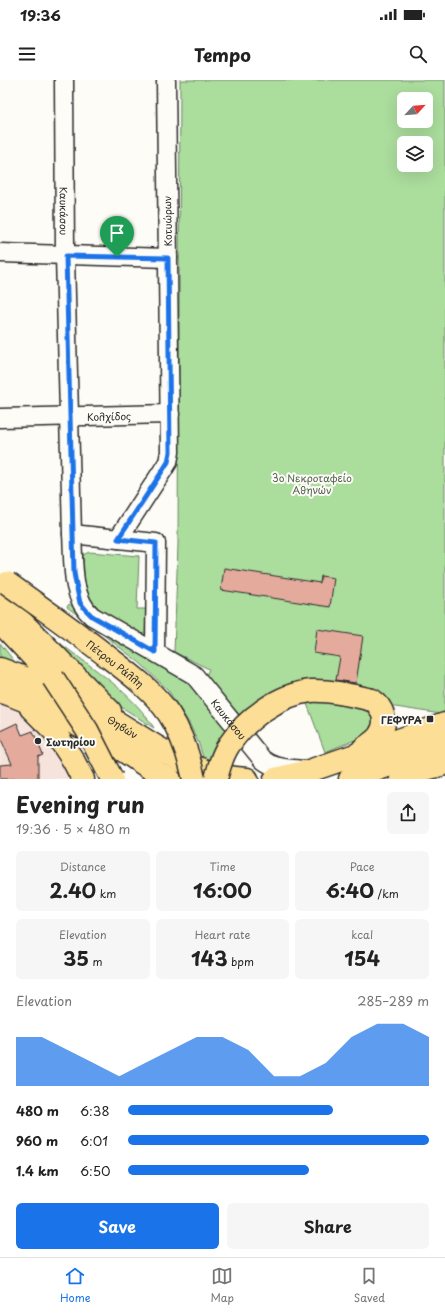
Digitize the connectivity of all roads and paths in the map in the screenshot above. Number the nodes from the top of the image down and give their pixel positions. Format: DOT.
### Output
graph roads {
  1 [pos="64,80"];
  2 [pos="166,80"];
  3 [pos="0,253"];
  4 [pos="66,256"];
  5 [pos="168,258"];
  6 [pos="170,414"];
  7 [pos="69,416"];
  8 [pos="0,418"];
  9 [pos="72,534"];
  10 [pos="118,539"];
  11 [pos="2,587"];
  12 [pos="0,604"];
  13 [pos="0,622"];
  14 [pos="155,652"];
  15 [pos="0,669"];
  16 [pos="53,678"];
  17 [pos="0,691"];
  18 [pos="22,699"];
  19 [pos="445,724"];
  20 [pos="127,729"];
  21 [pos="95,737"];
  22 [pos="445,746"];
  23 [pos="354,755"];
  24 [pos="73,760"];
  25 [pos="445,764"];
  26 [pos="309,771"];
  27 [pos="83,779"];
  28 [pos="112,779"];
  29 [pos="170,779"];
  30 [pos="194,779"];
  31 [pos="216,779"];
  32 [pos="247,779"];
  33 [pos="275,779"];
  34 [pos="350,779"];
  35 [pos="401,779"];
  1 -- 4 [label="street, Καυκάσου"];
  2 -- 5 [label="street, Κοτυώρων"];
  3 -- 4 [label="street"];
  4 -- 5 [label="street"];
  4 -- 7 [label="street, Καυκάσου"];
  5 -- 6 [label="street, Κοτυώρων"];
  6 -- 7 [label="street, Κολχίδος"];
  6 -- 10 [label="street, Κοτυώρων"];
  7 -- 8 [label="street, Κολχίδος"];
  7 -- 9 [label="street, Καυκάσου"];
  9 -- 10 [label="street"];
  9 -- 14 [label="street, Καυκάσου"];
  10 -- 14 [label="street"];
  11 -- 20 [label="main road"];
  11 -- 30 [label="main road, Πέτρου Ράλλη, bridge"];
  12 -- 16 [label="main road"];
  13 -- 16 [label="main road"];
  14 -- 26 [label="street, Καυκάσου"];
  15 -- 20 [label="main road, Θηβών"];
  16 -- 21 [label="main road, bridge"];
  17 -- 18 [label="main road, Θηβών"];
  18 -- 21 [label="main road, Θηβών"];
  18 -- 24 [label="main road"];
  19 -- 23 [label="main road"];
  20 -- 21 [label="main road"];
  20 -- 32 [label="main road, Θηβών"];
  21 -- 24 [label="main road"];
  21 -- 28 [label="main road, bridge"];
  21 -- 29 [label="main road, Θηβών"];
  22 -- 34 [label="main road"];
  23 -- 26 [label="main road"];
  23 -- 31 [label="main road, bridge"];
  24 -- 27 [label="main road"];
  25 -- 35 [label="main road"];
  26 -- 33 [label="main road"];
}
